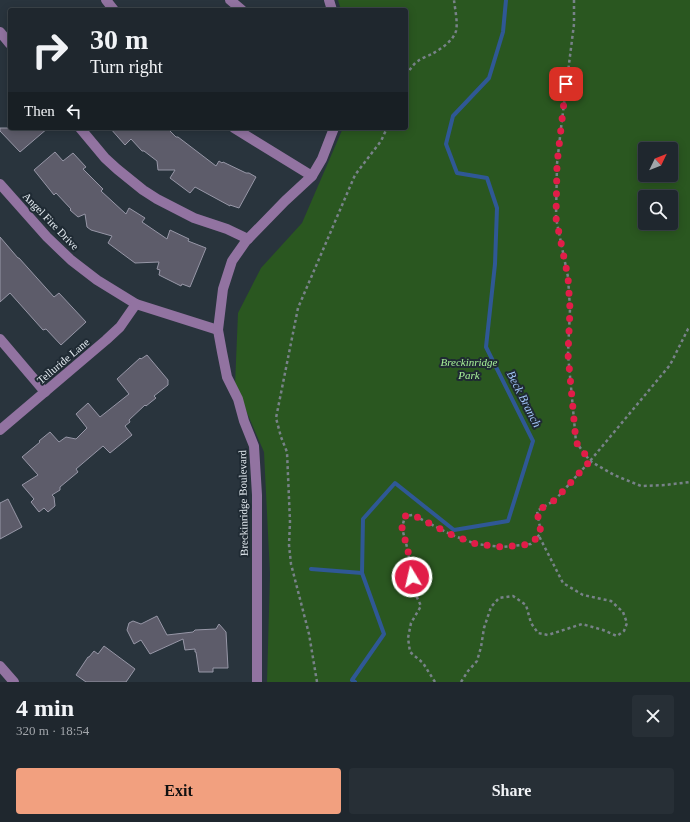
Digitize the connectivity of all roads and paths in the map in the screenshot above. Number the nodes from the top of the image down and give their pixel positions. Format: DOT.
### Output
graph roads {
  1 [pos="106,0"];
  2 [pos="230,0"];
  3 [pos="454,0"];
  4 [pos="574,0"];
  5 [pos="112,8"];
  6 [pos="240,8"];
  7 [pos="0,32"];
  8 [pos="8,42"];
  9 [pos="408,72"];
  10 [pos="82,130"];
  11 [pos="237,130"];
  12 [pos="333,130"];
  13 [pos="386,130"];
  14 [pos="312,176"];
  15 [pos="0,184"];
  16 [pos="248,239"];
  17 [pos="136,304"];
  18 [pos="690,327"];
  19 [pos="218,330"];
  20 [pos="0,339"];
  21 [pos="45,392"];
  22 [pos="0,430"];
  23 [pos="590,461"];
  24 [pos="690,482"];
  25 [pos="539,536"];
  26 [pos="0,666"];
  27 [pos="14,682"];
  28 [pos="257,682"];
  29 [pos="317,682"];
  30 [pos="435,682"];
  31 [pos="461,682"];
  1 -- 5 [label="street"];
  2 -- 6 [label="street"];
  3 -- 9 [label="path"];
  4 -- 23 [label="path"];
  7 -- 8 [label="street"];
  10 -- 16 [label="street"];
  11 -- 14 [label="street"];
  12 -- 14 [label="street, Breckinridge Boulevard"];
  13 -- 29 [label="path"];
  14 -- 16 [label="street, Breckinridge Boulevard"];
  15 -- 17 [label="street, Angel Fire Drive"];
  16 -- 19 [label="street, Breckinridge Boulevard"];
  17 -- 19 [label="street, Angel Fire Drive"];
  17 -- 21 [label="street, Telluride Lane"];
  18 -- 23 [label="path"];
  19 -- 28 [label="street, Breckinridge Boulevard"];
  20 -- 21 [label="street"];
  21 -- 22 [label="street, Telluride Lane"];
  23 -- 24 [label="path"];
  23 -- 25 [label="path"];
  25 -- 30 [label="path"];
  25 -- 31 [label="path"];
  26 -- 27 [label="street"];
}
